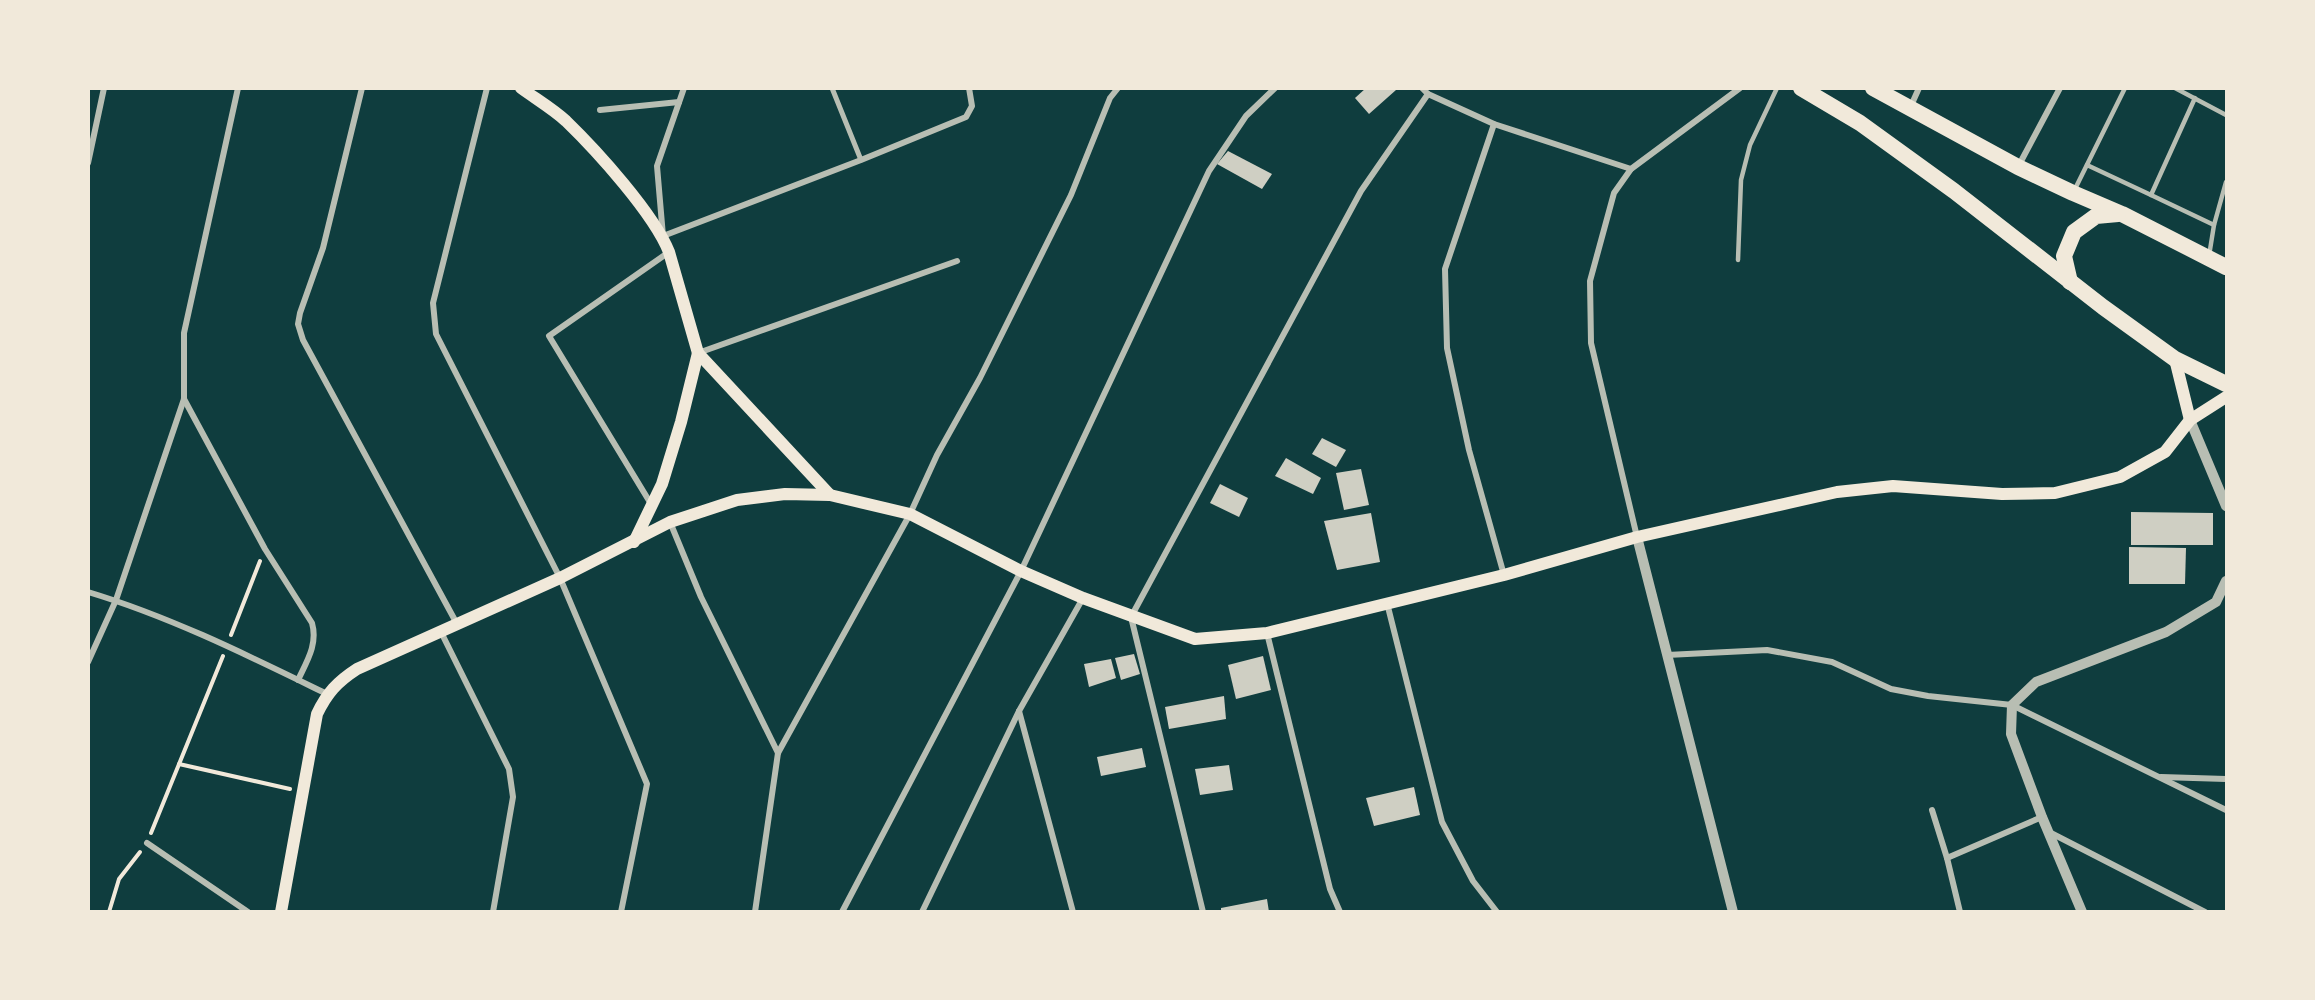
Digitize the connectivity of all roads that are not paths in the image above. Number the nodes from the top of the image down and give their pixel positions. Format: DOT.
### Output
graph roads {
  1 [pos="104,88"];
  2 [pos="238,88"];
  3 [pos="362,88"];
  4 [pos="487,88"];
  5 [pos="521,88"];
  6 [pos="684,88"];
  7 [pos="832,88"];
  8 [pos="969,88"];
  9 [pos="1107,88"];
  10 [pos="1118,88"];
  11 [pos="1275,88"];
  12 [pos="1422,88"];
  13 [pos="1740,88"];
  14 [pos="1777,88"];
  15 [pos="1801,88"];
  16 [pos="1873,88"];
  17 [pos="1919,88"];
  18 [pos="2060,88"];
  19 [pos="2125,88"];
  20 [pos="2175,88"];
  21 [pos="1428,94"];
  22 [pos="1110,98"];
  23 [pos="2195,98"];
  24 [pos="680,102"];
  25 [pos="1910,109"];
  26 [pos="600,110"];
  27 [pos="2226,115"];
  28 [pos="1494,124"];
  29 [pos="861,160"];
  30 [pos="88,163"];
  31 [pos="2087,165"];
  32 [pos="2018,167"];
  33 [pos="1631,169"];
  34 [pos="2226,182"];
  35 [pos="2073,193"];
  36 [pos="2151,195"];
  37 [pos="2122,214"];
  38 [pos="2214,225"];
  39 [pos="663,236"];
  40 [pos="669,252"];
  41 [pos="2208,258"];
  42 [pos="1738,260"];
  43 [pos="957,261"];
  44 [pos="2226,267"];
  45 [pos="2070,282"];
  46 [pos="698,353"];
  47 [pos="2175,359"];
  48 [pos="2226,384"];
  49 [pos="2226,397"];
  50 [pos="184,399"];
  51 [pos="2190,420"];
  52 [pos="830,495"];
  53 [pos="652,505"];
  54 [pos="2226,506"];
  55 [pos="910,514"];
  56 [pos="670,522"];
  57 [pos="1637,537"];
  58 [pos="634,542"];
  59 [pos="1021,571"];
  60 [pos="1504,575"];
  61 [pos="560,578"];
  62 [pos="2226,580"];
  63 [pos="88,592"];
  64 [pos="1083,598"];
  65 [pos="116,600"];
  66 [pos="1387,603"];
  67 [pos="1131,617"];
  68 [pos="457,625"];
  69 [pos="441,632"];
  70 [pos="1267,633"];
  71 [pos="1667,655"];
  72 [pos="88,662"];
  73 [pos="298,680"];
  74 [pos="327,694"];
  75 [pos="2012,705"];
  76 [pos="1019,711"];
  77 [pos="778,753"];
  78 [pos="2157,777"];
  79 [pos="2226,779"];
  80 [pos="1932,810"];
  81 [pos="2226,810"];
  82 [pos="2042,817"];
  83 [pos="2048,831"];
  84 [pos="147,843"];
  85 [pos="1947,858"];
  86 [pos="924,910"];
  87 [pos="248,912"];
  88 [pos="281,912"];
  89 [pos="493,912"];
  90 [pos="621,912"];
  91 [pos="755,912"];
  92 [pos="842,912"];
  93 [pos="1073,912"];
  94 [pos="1203,912"];
  95 [pos="1340,912"];
  96 [pos="1497,912"];
  97 [pos="1733,912"];
  98 [pos="1960,912"];
  99 [pos="2082,912"];
  100 [pos="2205,912"];
  1 -- 30 [label="street"];
  2 -- 50 [label="street"];
  3 -- 68 [label="street"];
  4 -- 61 [label="street"];
  5 -- 39 [label="main road"];
  6 -- 24 [label="street"];
  7 -- 29 [label="street"];
  8 -- 29 [label="street"];
  9 -- 22 [label="street"];
  10 -- 22 [label="street"];
  11 -- 59 [label="street"];
  12 -- 21 [label="street"];
  13 -- 33 [label="street"];
  14 -- 42 [label="lane"];
  15 -- 45 [label="highway"];
  16 -- 25 [label="highway"];
  17 -- 25 [label="street"];
  18 -- 32 [label="street"];
  19 -- 31 [label="lane"];
  20 -- 23 [label="lane"];
  21 -- 28 [label="street"];
  21 -- 67 [label="street"];
  22 -- 55 [label="street"];
  23 -- 27 [label="lane"];
  23 -- 36 [label="lane"];
  24 -- 26 [label="street"];
  24 -- 39 [label="street"];
  25 -- 32 [label="highway"];
  28 -- 33 [label="street"];
  28 -- 60 [label="street"];
  29 -- 39 [label="street"];
  31 -- 35 [label="lane"];
  31 -- 36 [label="lane"];
  32 -- 35 [label="highway"];
  33 -- 57 [label="street"];
  34 -- 38 [label="lane"];
  35 -- 37 [label="highway"];
  36 -- 38 [label="lane"];
  37 -- 41 [label="highway"];
  37 -- 45 [label="highway"];
  38 -- 41 [label="lane"];
  39 -- 40 [label="main road"];
  40 -- 46 [label="main road"];
  40 -- 53 [label="street"];
  41 -- 44 [label="highway"];
  43 -- 46 [label="street"];
  45 -- 47 [label="highway"];
  46 -- 52 [label="main road"];
  46 -- 53 [label="main road"];
  47 -- 48 [label="highway"];
  47 -- 51 [label="main road"];
  49 -- 51 [label="main road"];
  50 -- 65 [label="street"];
  50 -- 73 [label="street"];
  51 -- 54 [label="street"];
  51 -- 57 [label="main road"];
  52 -- 55 [label="main road"];
  52 -- 56 [label="main road"];
  53 -- 58 [label="main road"];
  55 -- 59 [label="main road"];
  55 -- 77 [label="street"];
  56 -- 58 [label="main road"];
  56 -- 77 [label="street"];
  57 -- 60 [label="main road"];
  57 -- 71 [label="street"];
  58 -- 61 [label="main road"];
  59 -- 64 [label="main road"];
  59 -- 92 [label="street"];
  60 -- 66 [label="main road"];
  61 -- 68 [label="main road"];
  61 -- 90 [label="street"];
  62 -- 75 [label="street"];
  63 -- 65 [label="street"];
  64 -- 67 [label="main road"];
  64 -- 76 [label="street"];
  65 -- 72 [label="street"];
  65 -- 73 [label="street"];
  66 -- 70 [label="main road"];
  66 -- 96 [label="street"];
  67 -- 70 [label="main road"];
  67 -- 94 [label="street"];
  68 -- 69 [label="main road"];
  69 -- 74 [label="main road"];
  69 -- 89 [label="street"];
  70 -- 95 [label="street"];
  71 -- 75 [label="street"];
  71 -- 97 [label="street"];
  73 -- 74 [label="street"];
  74 -- 88 [label="main road"];
  75 -- 78 [label="street"];
  75 -- 82 [label="street"];
  76 -- 86 [label="street"];
  76 -- 93 [label="street"];
  77 -- 91 [label="street"];
  78 -- 79 [label="street"];
  78 -- 81 [label="street"];
  80 -- 85 [label="street"];
  82 -- 83 [label="street"];
  82 -- 85 [label="street"];
  83 -- 99 [label="street"];
  83 -- 100 [label="street"];
  84 -- 87 [label="street"];
  85 -- 98 [label="street"];
}
